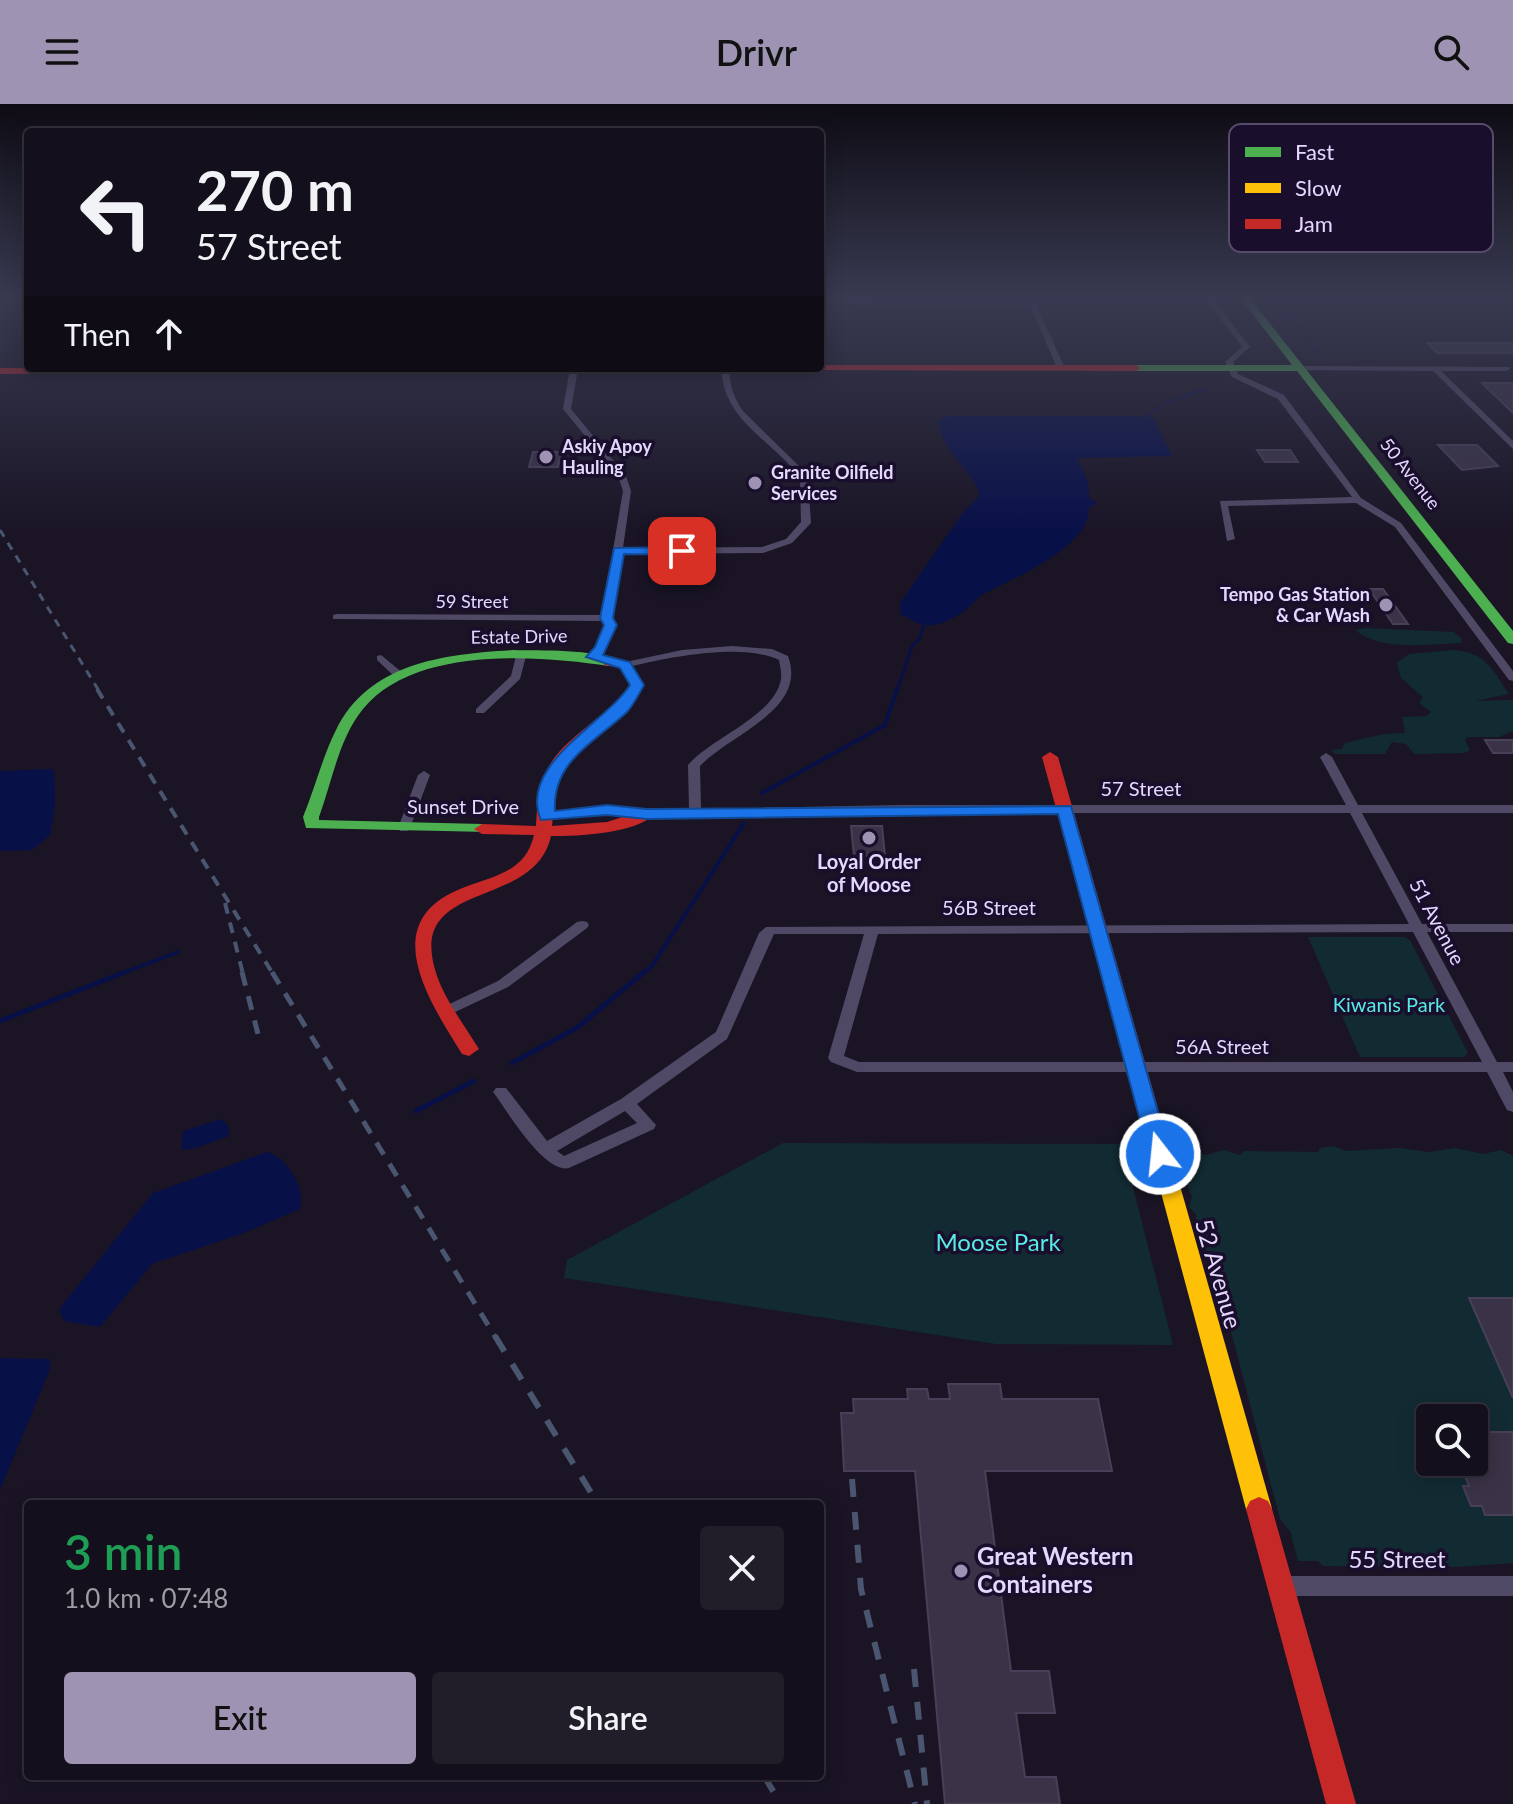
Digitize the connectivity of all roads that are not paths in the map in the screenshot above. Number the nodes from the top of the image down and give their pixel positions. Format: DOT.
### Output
graph roads {
  1 [pos="572,375"];
  2 [pos="724,375"];
  3 [pos="1236,375"];
  4 [pos="1307,375"];
  5 [pos="1441,375"];
  6 [pos="1513,446"];
  7 [pos="1358,500"];
  8 [pos="1230,539"];
  9 [pos="619,551"];
  10 [pos="1468,581"];
  11 [pos="1440,582"];
  12 [pos="337,617"];
  13 [pos="607,618"];
  14 [pos="1513,640"];
  15 [pos="521,656"];
  16 [pos="593,657"];
  17 [pos="381,658"];
  18 [pos="625,665"];
  19 [pos="400,676"];
  20 [pos="1513,678"];
  21 [pos="480,711"];
  22 [pos="1050,757"];
  23 [pos="1326,757"];
  24 [pos="424,775"];
  25 [pos="1065,809"];
  26 [pos="1354,809"];
  27 [pos="1513,809"];
  28 [pos="695,812"];
  29 [pos="770,812"];
  30 [pos="647,814"];
  31 [pos="547,823"];
  32 [pos="323,828"];
  33 [pos="404,828"];
  34 [pos="582,925"];
  35 [pos="1097,928"];
  36 [pos="1418,928"];
  37 [pos="1513,928"];
  38 [pos="872,929"];
  39 [pos="446,1011"];
  40 [pos="469,1049"];
  41 [pos="1136,1067"];
  42 [pos="1492,1067"];
  43 [pos="1513,1067"];
  44 [pos="501,1092"];
  45 [pos="627,1103"];
  46 [pos="1513,1106"];
  47 [pos="545,1150"];
  48 [pos="1280,1586"];
  49 [pos="1513,1586"];
  50 [pos="1341,1804"];
  1 -- 9 [label="street"];
  2 -- 9 [label="street"];
  3 -- 7 [label="street"];
  4 -- 10 [label="main road, 50 Avenue"];
  5 -- 6 [label="street"];
  7 -- 8 [label="street"];
  7 -- 11 [label="street"];
  9 -- 13 [label="street"];
  10 -- 11 [label="street"];
  10 -- 14 [label="main road, 50 Avenue"];
  11 -- 20 [label="street"];
  12 -- 13 [label="street, 59 Street"];
  13 -- 16 [label="street"];
  15 -- 16 [label="main road, Estate Drive"];
  15 -- 19 [label="main road, Estate Drive"];
  15 -- 21 [label="street"];
  16 -- 18 [label="main road, Estate Drive"];
  17 -- 19 [label="street"];
  18 -- 28 [label="street"];
  18 -- 31 [label="main road"];
  19 -- 32 [label="main road, Estate Drive"];
  22 -- 25 [label="main road, 52 Avenue"];
  23 -- 26 [label="street, 51 Avenue"];
  24 -- 33 [label="street"];
  25 -- 26 [label="street, 57 Street"];
  25 -- 29 [label="street, 57 Street"];
  25 -- 35 [label="main road, 52 Avenue"];
  26 -- 27 [label="street, 57 Street"];
  26 -- 36 [label="street, 51 Avenue"];
  28 -- 29 [label="street, Sunset Drive"];
  28 -- 30 [label="street, Sunset Drive"];
  30 -- 31 [label="main road, Sunset Drive"];
  31 -- 33 [label="main road, Sunset Drive"];
  31 -- 39 [label="main road"];
  32 -- 33 [label="main road, Sunset Drive"];
  34 -- 39 [label="street"];
  35 -- 36 [label="street, 56B Street"];
  35 -- 38 [label="street, 56B Street"];
  35 -- 41 [label="main road, 52 Avenue"];
  36 -- 37 [label="street, 56B Street"];
  36 -- 42 [label="street, 51 Avenue"];
  38 -- 41 [label="street, 56A Street"];
  38 -- 45 [label="street, 56B Street"];
  39 -- 40 [label="main road"];
  41 -- 42 [label="street, 56A Street"];
  41 -- 48 [label="main road, 52 Avenue"];
  42 -- 43 [label="street, 56A Street"];
  42 -- 46 [label="street, 51 Avenue"];
  44 -- 47 [label="street"];
  45 -- 47 [label="street, 56B Street"];
  45 -- 47 [label="street"];
  48 -- 49 [label="street, 55 Street"];
  48 -- 50 [label="main road, 52 Avenue"];
}
